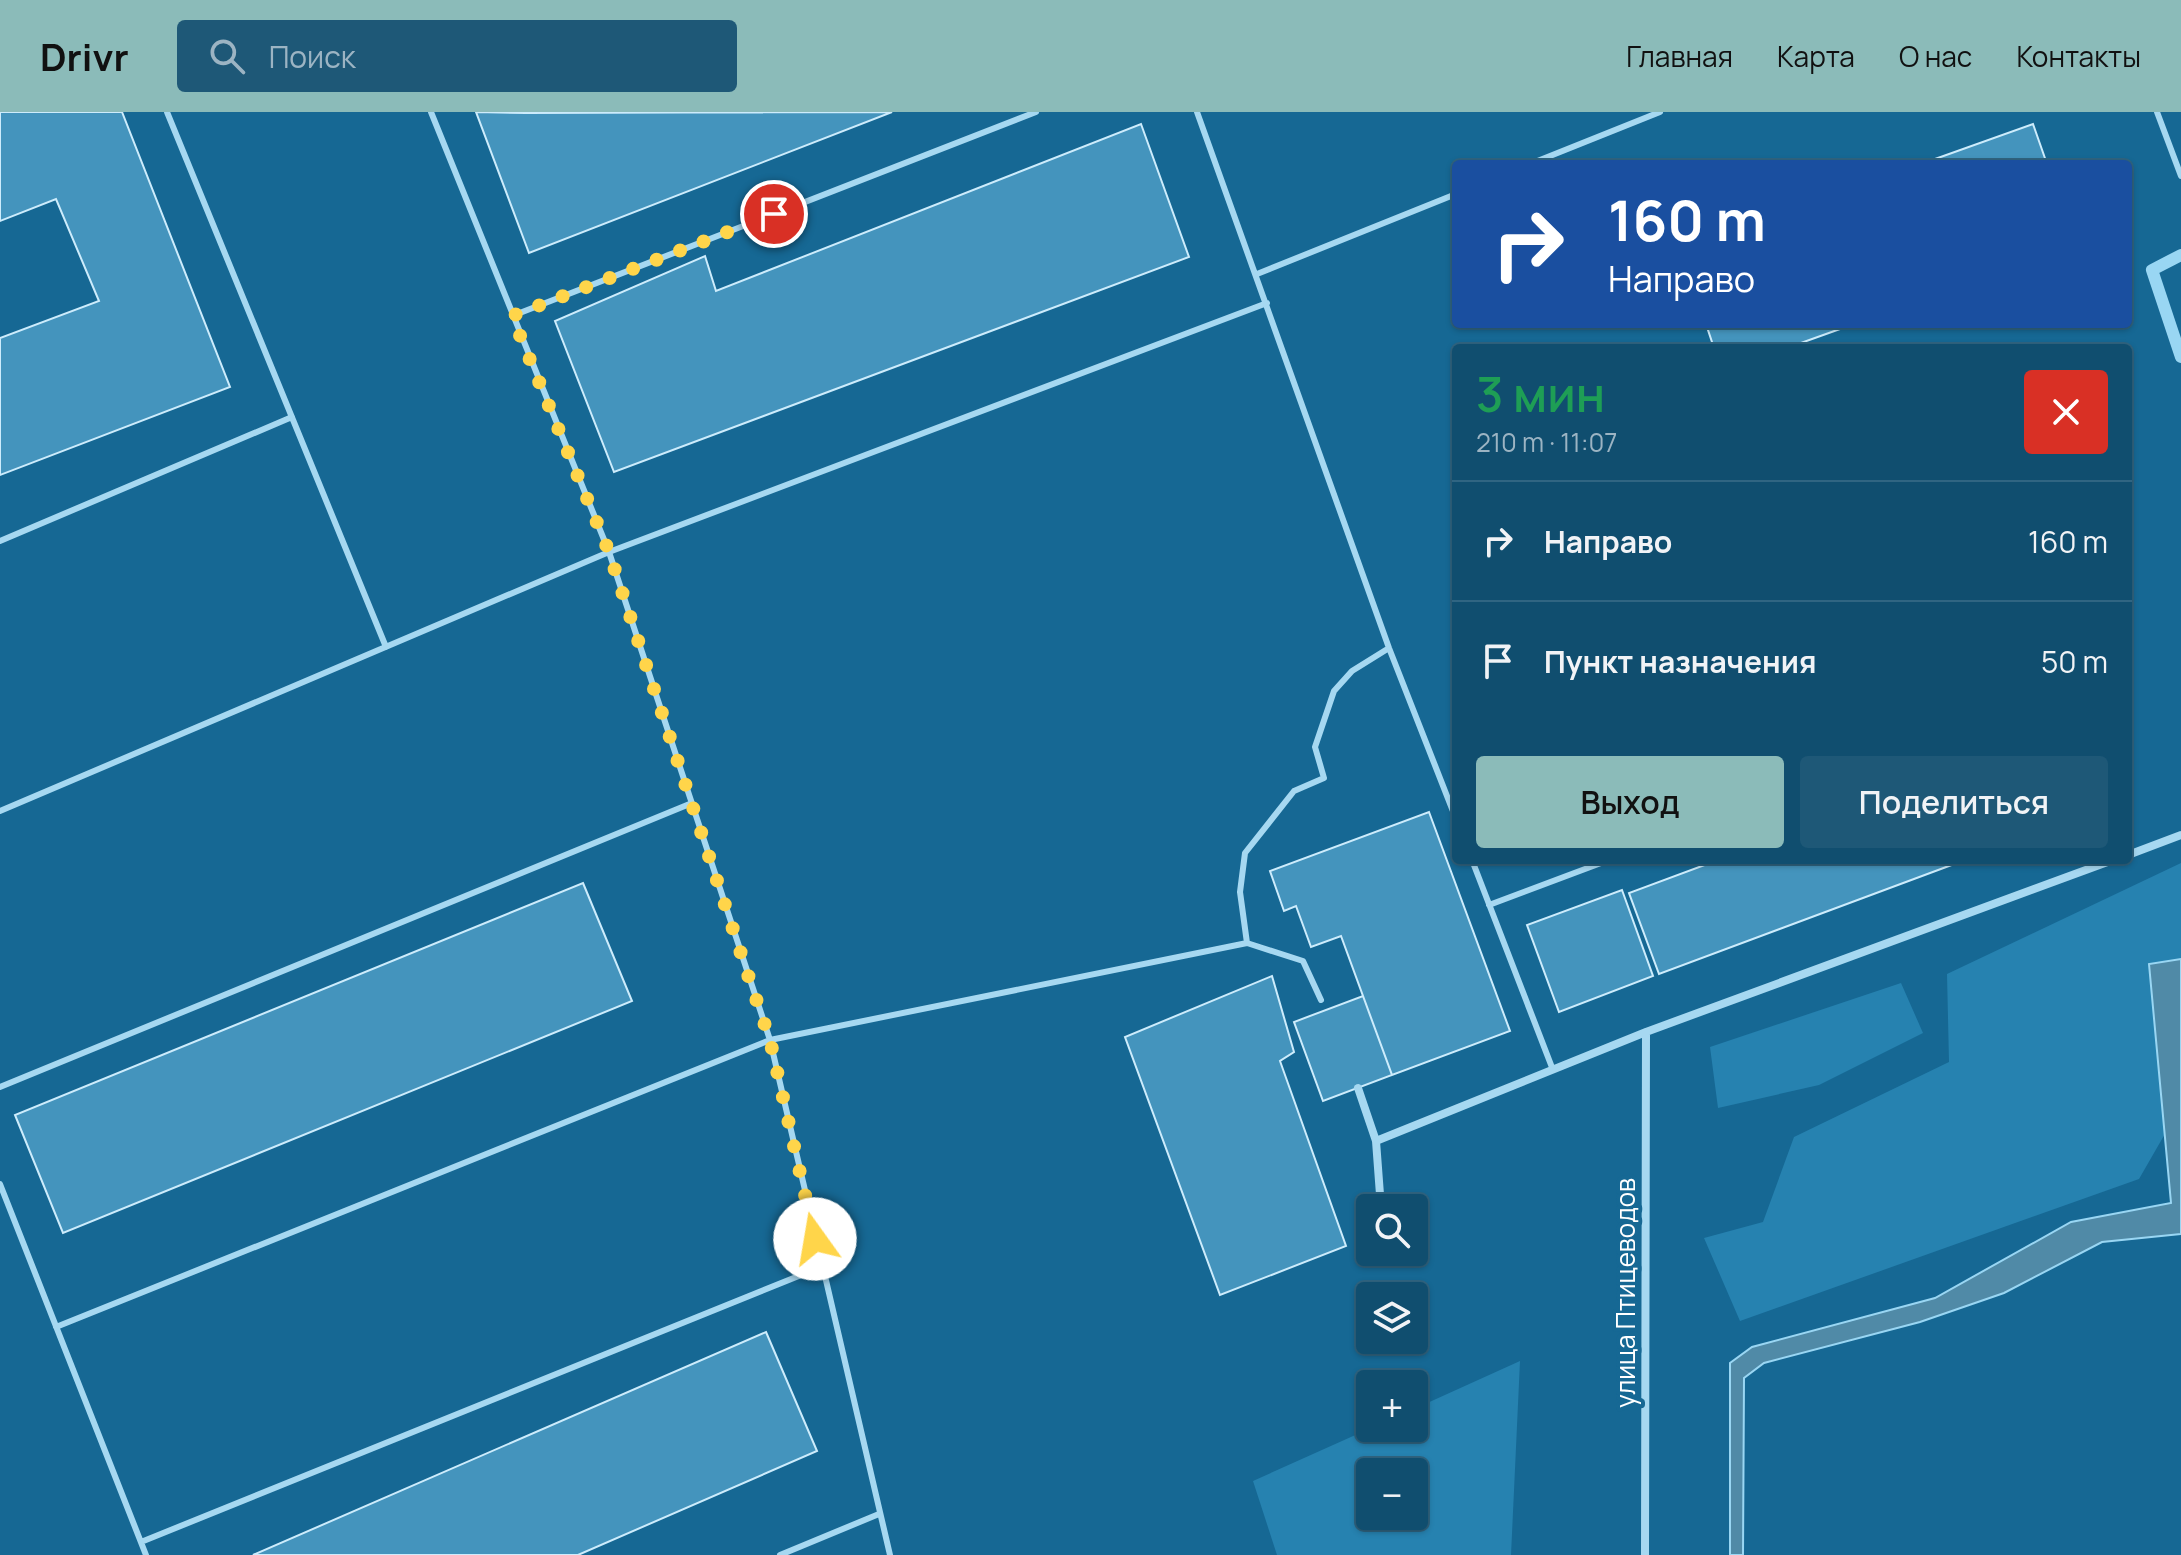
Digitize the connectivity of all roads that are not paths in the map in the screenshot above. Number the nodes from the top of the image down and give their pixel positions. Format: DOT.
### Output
graph roads {
  1 [pos="167,112"];
  2 [pos="431,112"];
  3 [pos="1036,112"];
  4 [pos="1197,112"];
  5 [pos="1660,112"];
  6 [pos="2157,112"];
  7 [pos="1540,160"];
  8 [pos="2181,176"];
  9 [pos="1452,196"];
  10 [pos="1257,274"];
  11 [pos="1267,303"];
  12 [pos="512,316"];
  13 [pos="292,417"];
  14 [pos="0,541"];
  15 [pos="609,552"];
  16 [pos="386,647"];
  17 [pos="1389,648"];
  18 [pos="692,803"];
  19 [pos="1452,809"];
  20 [pos="0,811"];
  21 [pos="2181,835"];
  22 [pos="2132,853"];
  23 [pos="1474,864"];
  24 [pos="1598,864"];
  25 [pos="2102,864"];
  26 [pos="1489,905"];
  27 [pos="1247,943"];
  28 [pos="1321,1000"];
  29 [pos="1646,1032"];
  30 [pos="770,1040"];
  31 [pos="1553,1070"];
  32 [pos="0,1087"];
  33 [pos="1358,1088"];
  34 [pos="1376,1141"];
  35 [pos="0,1184"];
  36 [pos="1380,1194"];
  37 [pos="821,1267"];
  38 [pos="56,1327"];
  39 [pos="879,1514"];
  40 [pos="141,1542"];
  41 [pos="146,1555"];
  42 [pos="780,1555"];
  43 [pos="890,1555"];
  44 [pos="1645,1555"];
  1 -- 13 [label="lane"];
  2 -- 12 [label="lane"];
  3 -- 12 [label="lane"];
  4 -- 10 [label="lane"];
  5 -- 7 [label="lane"];
  6 -- 8 [label="lane"];
  9 -- 10 [label="lane"];
  10 -- 11 [label="lane"];
  11 -- 15 [label="lane"];
  11 -- 17 [label="lane"];
  12 -- 15 [label="lane"];
  13 -- 14 [label="lane"];
  13 -- 16 [label="lane"];
  15 -- 16 [label="lane"];
  15 -- 18 [label="lane"];
  16 -- 20 [label="lane"];
  17 -- 19 [label="lane"];
  17 -- 27 [label="lane"];
  18 -- 30 [label="lane"];
  18 -- 32 [label="lane"];
  21 -- 22 [label="street"];
  23 -- 26 [label="lane"];
  24 -- 26 [label="lane"];
  25 -- 29 [label="street"];
  26 -- 31 [label="lane"];
  27 -- 28 [label="lane"];
  27 -- 30 [label="lane"];
  29 -- 31 [label="street"];
  29 -- 44 [label="street, улица Птицеводов"];
  30 -- 37 [label="lane"];
  30 -- 38 [label="lane"];
  31 -- 34 [label="street"];
  33 -- 34 [label="street"];
  34 -- 36 [label="street"];
  35 -- 38 [label="lane"];
  37 -- 39 [label="lane"];
  37 -- 40 [label="lane"];
  38 -- 40 [label="lane"];
  39 -- 42 [label="lane"];
  39 -- 43 [label="lane"];
  40 -- 41 [label="lane"];
}
